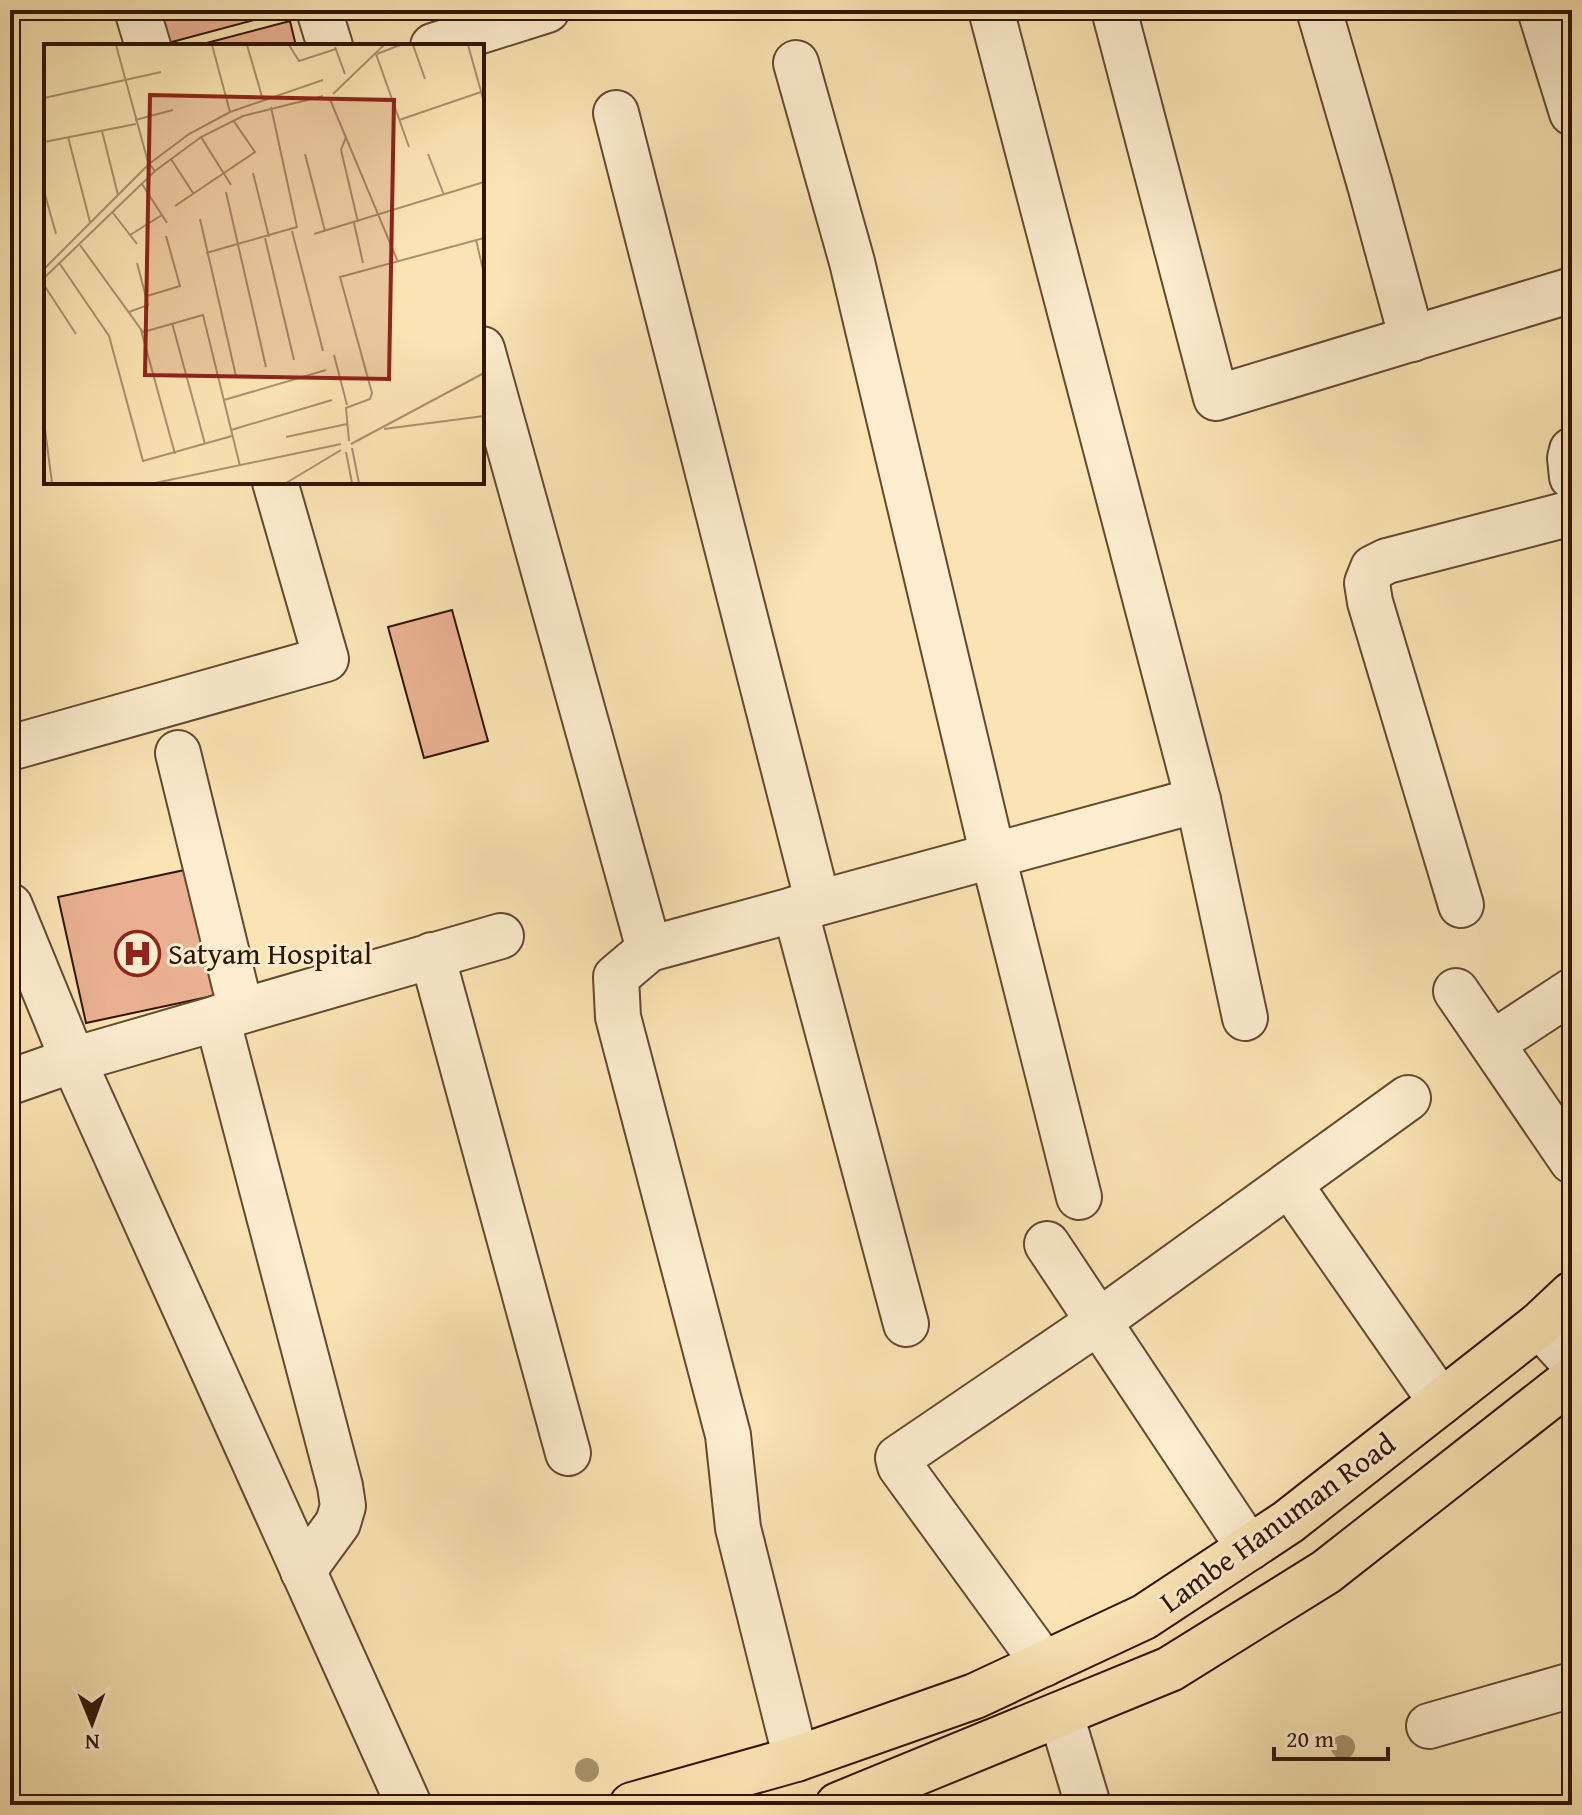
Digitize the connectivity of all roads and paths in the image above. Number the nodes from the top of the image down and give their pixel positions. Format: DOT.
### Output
graph roads {
  1 [pos="137,10"];
  2 [pos="319,10"];
  3 [pos="547,10"];
  4 [pos="991,10"];
  5 [pos="1114,10"];
  6 [pos="1319,10"];
  7 [pos="1540,10"];
  8 [pos="147,44"];
  9 [pos="329,44"];
  10 [pos="439,44"];
  11 [pos="796,63"];
  12 [pos="616,113"];
  13 [pos="1572,113"];
  14 [pos="1572,290"];
  15 [pos="1412,339"];
  16 [pos="484,356"];
  17 [pos="1572,450"];
  18 [pos="1572,477"];
  19 [pos="276,484"];
  20 [pos="1572,513"];
  21 [pos="10,748"];
  22 [pos="178,753"];
  23 [pos="1198,800"];
  24 [pos="993,856"];
  25 [pos="1461,905"];
  26 [pos="10,906"];
  27 [pos="806,906"];
  28 [pos="501,936"];
  29 [pos="649,949"];
  30 [pos="432,955"];
  31 [pos="1456,991"];
  32 [pos="1572,991"];
  33 [pos="229,1014"];
  34 [pos="1245,1018"];
  35 [pos="1493,1043"];
  36 [pos="73,1060"];
  37 [pos="10,1082"];
  38 [pos="1408,1098"];
  39 [pos="1572,1161"];
  40 [pos="1290,1185"];
  41 [pos="1079,1197"];
  42 [pos="1047,1244"];
  43 [pos="1572,1294"];
  44 [pos="1098,1322"];
  45 [pos="906,1324"];
  46 [pos="1539,1325"];
  47 [pos="1572,1361"];
  48 [pos="1572,1379"];
  49 [pos="1441,1402"];
  50 [pos="568,1453"];
  51 [pos="1249,1548"];
  52 [pos="303,1571"];
  53 [pos="1044,1664"];
  54 [pos="1572,1685"];
  55 [pos="1061,1715"];
  56 [pos="1429,1726"];
  57 [pos="796,1759"];
  58 [pos="846,1804"];
  59 [pos="409,1805"];
  60 [pos="632,1805"];
  61 [pos="1088,1805"];
  1 -- 8 [label="street"];
  2 -- 9 [label="street"];
  3 -- 10 [label="street"];
  4 -- 23 [label="street"];
  5 -- 15 [label="street"];
  6 -- 15 [label="street"];
  7 -- 13 [label="street"];
  11 -- 24 [label="street"];
  12 -- 27 [label="street"];
  14 -- 15 [label="street"];
  16 -- 29 [label="street"];
  17 -- 18 [label="street"];
  19 -- 21 [label="street"];
  20 -- 25 [label="street"];
  22 -- 33 [label="street"];
  23 -- 24 [label="street"];
  23 -- 34 [label="street"];
  24 -- 27 [label="street"];
  24 -- 41 [label="street"];
  26 -- 36 [label="street"];
  27 -- 29 [label="street"];
  27 -- 45 [label="street"];
  28 -- 30 [label="street"];
  29 -- 57 [label="street"];
  30 -- 33 [label="street"];
  30 -- 50 [label="street"];
  31 -- 35 [label="street"];
  32 -- 35 [label="street"];
  33 -- 36 [label="street"];
  33 -- 52 [label="street"];
  35 -- 39 [label="street"];
  36 -- 37 [label="street"];
  36 -- 52 [label="street"];
  38 -- 40 [label="street"];
  40 -- 44 [label="street"];
  40 -- 49 [label="street"];
  42 -- 44 [label="street"];
  43 -- 46 [label="main road, Lambe Hanuman Road"];
  44 -- 51 [label="street"];
  44 -- 53 [label="street"];
  46 -- 47 [label="street"];
  46 -- 49 [label="main road, Lambe Hanuman Road"];
  48 -- 55 [label="main road, Lambe Hanuman Road"];
  49 -- 51 [label="main road, Lambe Hanuman Road"];
  51 -- 53 [label="main road, Lambe Hanuman Road"];
  52 -- 59 [label="street"];
  53 -- 57 [label="main road, Lambe Hanuman Road"];
  54 -- 56 [label="street"];
  55 -- 58 [label="main road, Lambe Hanuman Road"];
  55 -- 61 [label="street"];
  57 -- 60 [label="main road, Lambe Hanuman Road"];
}
